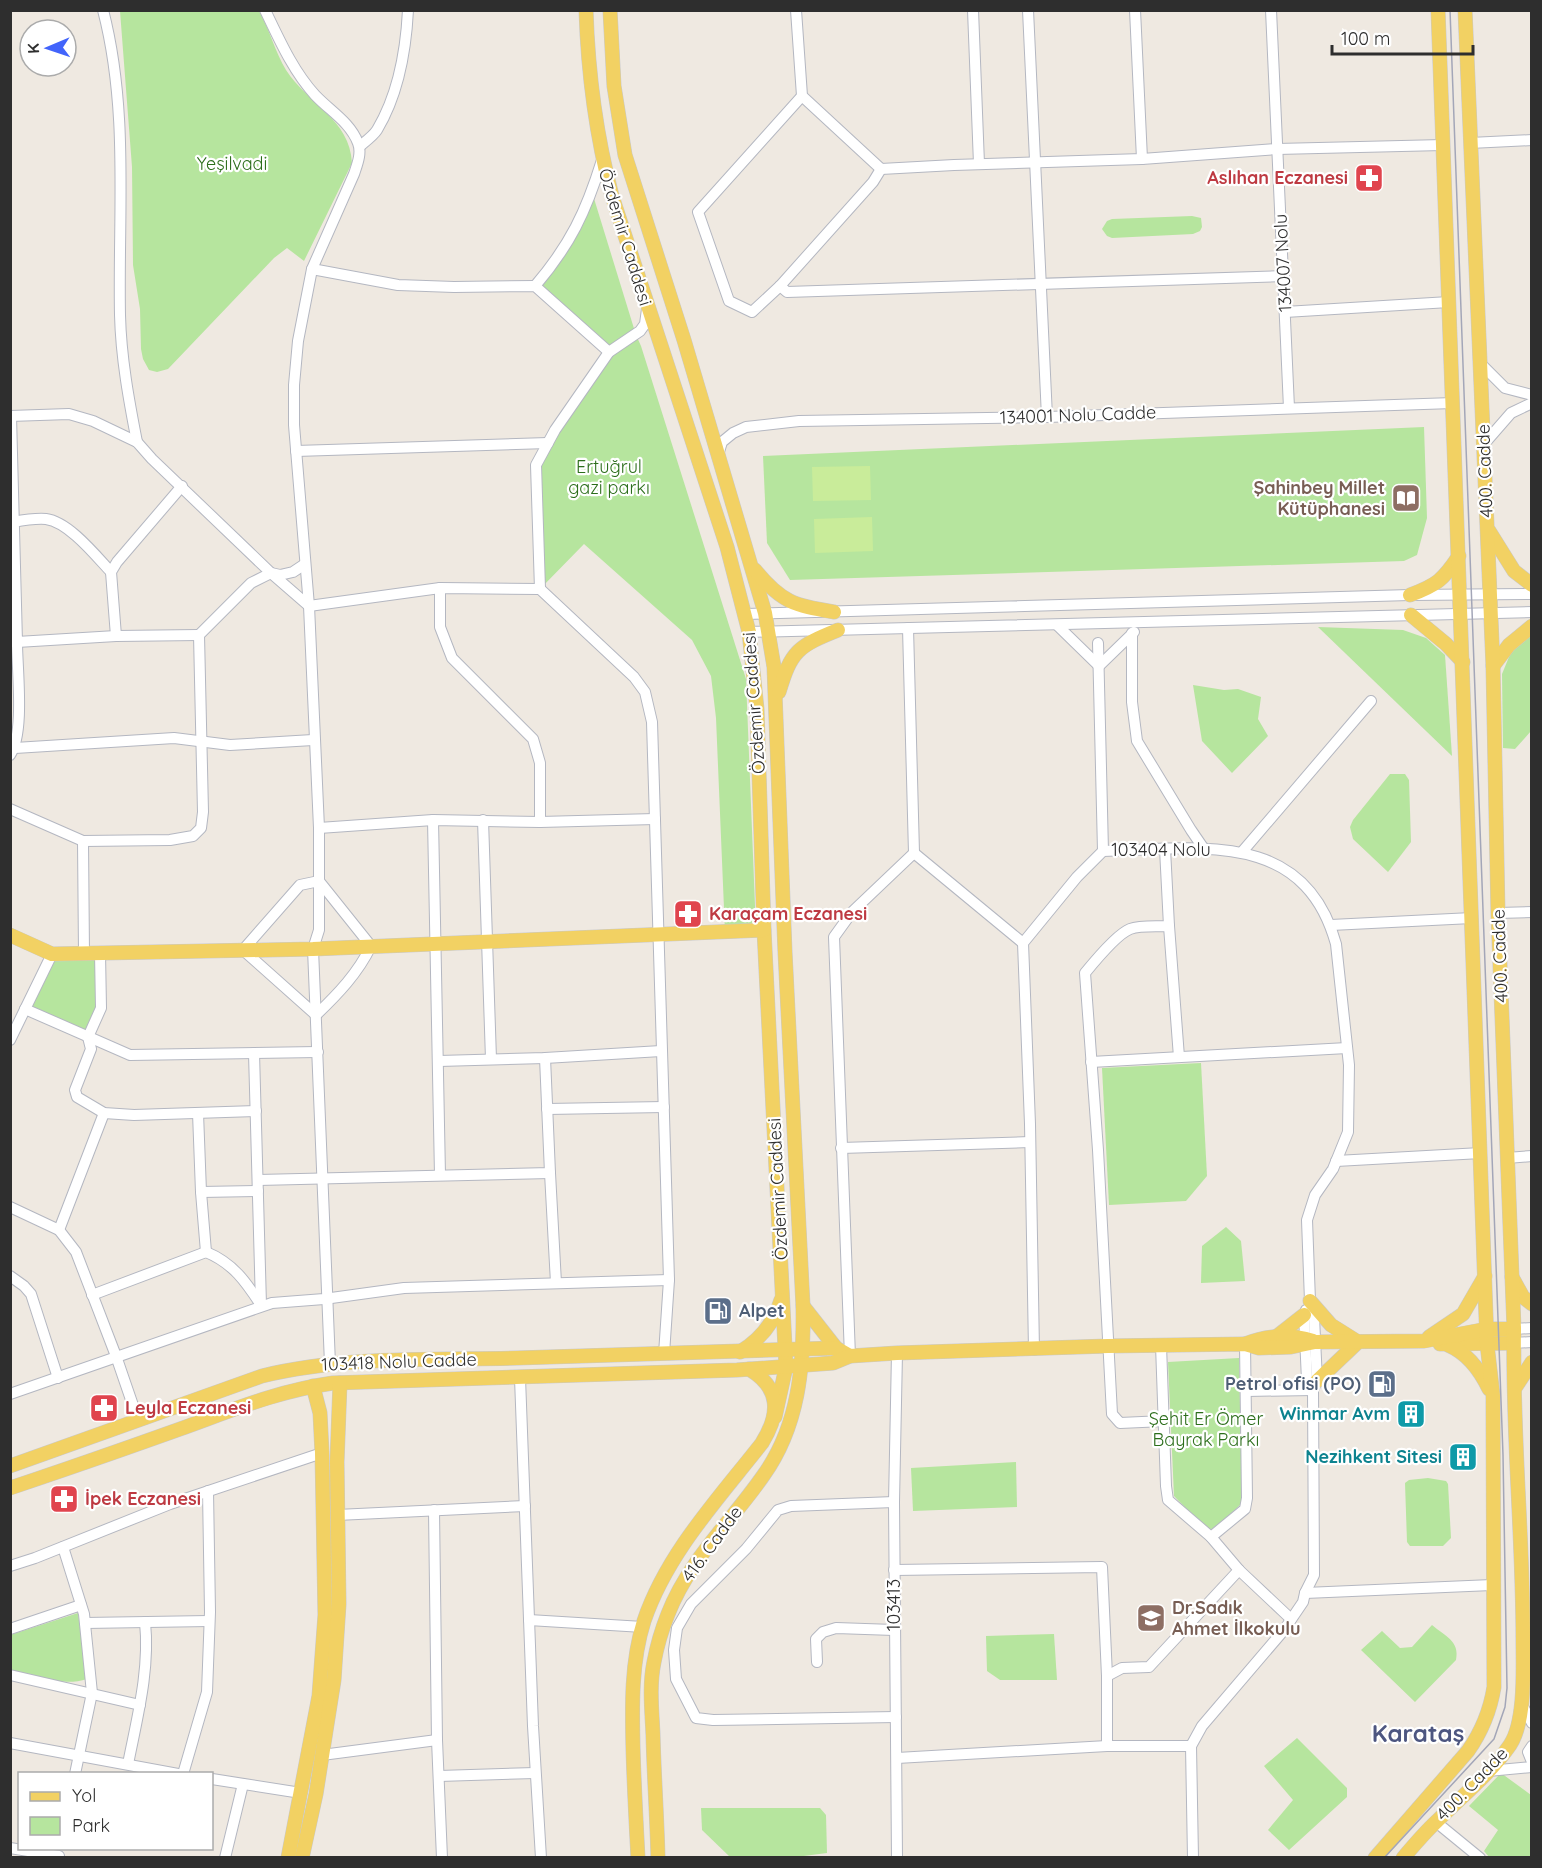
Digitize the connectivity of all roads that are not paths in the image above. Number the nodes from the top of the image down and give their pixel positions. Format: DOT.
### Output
graph roads {
  1 [pos="103,10"];
  2 [pos="265,10"];
  3 [pos="408,10"];
  4 [pos="586,10"];
  5 [pos="610,10"];
  6 [pos="796,10"];
  7 [pos="973,10"];
  8 [pos="1028,10"];
  9 [pos="1135,10"];
  10 [pos="1271,10"];
  11 [pos="1438,10"];
  12 [pos="1465,10"];
  13 [pos="802,96"];
  14 [pos="1532,140"];
  15 [pos="1470,143"];
  16 [pos="1443,145"];
  17 [pos="360,146"];
  18 [pos="1277,149"];
  19 [pos="1143,159"];
  20 [pos="602,160"];
  21 [pos="1036,163"];
  22 [pos="979,164"];
  23 [pos="881,169"];
  24 [pos="312,269"];
  25 [pos="1284,276"];
  26 [pos="1041,283"];
  27 [pos="535,286"];
  28 [pos="780,286"];
  29 [pos="1449,302"];
  30 [pos="647,308"];
  31 [pos="1285,312"];
  32 [pos="636,335"];
  33 [pos="660,347"];
  34 [pos="609,352"];
  35 [pos="1480,363"];
  36 [pos="1532,395"];
  37 [pos="1453,403"];
  38 [pos="1532,403"];
  39 [pos="1289,408"];
  40 [pos="11,416"];
  41 [pos="1047,417"];
  42 [pos="137,442"];
  43 [pos="548,443"];
  44 [pos="1484,444"];
  45 [pos="296,451"];
  46 [pos="718,455"];
  47 [pos="182,486"];
  48 [pos="13,522"];
  49 [pos="1488,528"];
  50 [pos="1459,556"];
  51 [pos="305,564"];
  52 [pos="750,565"];
  53 [pos="111,572"];
  54 [pos="271,573"];
  55 [pos="1532,585"];
  56 [pos="440,588"];
  57 [pos="540,589"];
  58 [pos="1460,594"];
  59 [pos="1490,594"];
  60 [pos="1532,594"];
  61 [pos="1410,595"];
  62 [pos="309,606"];
  63 [pos="834,612"];
  64 [pos="1532,612"];
  65 [pos="765,613"];
  66 [pos="746,614"];
  67 [pos="1461,614"];
  68 [pos="1491,614"];
  69 [pos="1411,615"];
  70 [pos="1144,622"];
  71 [pos="1056,625"];
  72 [pos="1532,626"];
  73 [pos="908,628"];
  74 [pos="768,630"];
  75 [pos="838,630"];
  76 [pos="749,632"];
  77 [pos="1132,633"];
  78 [pos="199,635"];
  79 [pos="116,636"];
  80 [pos="14,642"];
  81 [pos="1098,643"];
  82 [pos="1463,662"];
  83 [pos="1099,666"];
  84 [pos="1493,666"];
  85 [pos="1371,701"];
  86 [pos="776,703"];
  87 [pos="201,740"];
  88 [pos="314,740"];
  89 [pos="13,752"];
  90 [pos="10,809"];
  91 [pos="655,819"];
  92 [pos="433,820"];
  93 [pos="483,820"];
  94 [pos="540,822"];
  95 [pos="319,828"];
  96 [pos="83,841"];
  97 [pos="1166,849"];
  98 [pos="1204,849"];
  99 [pos="1103,851"];
  100 [pos="1242,852"];
  101 [pos="914,853"];
  102 [pos="319,881"];
  103 [pos="1532,912"];
  104 [pos="1498,913"];
  105 [pos="1472,918"];
  106 [pos="1331,925"];
  107 [pos="1169,926"];
  108 [pos="764,930"];
  109 [pos="659,934"];
  110 [pos="10,935"];
  111 [pos="487,942"];
  112 [pos="1023,943"];
  113 [pos="435,944"];
  114 [pos="371,946"];
  115 [pos="313,949"];
  116 [pos="243,950"];
  117 [pos="100,953"];
  118 [pos="52,954"];
  119 [pos="84,954"];
  120 [pos="25,1009"];
  121 [pos="316,1015"];
  122 [pos="88,1037"];
  123 [pos="10,1040"];
  124 [pos="1347,1048"];
  125 [pos="661,1051"];
  126 [pos="318,1052"];
  127 [pos="254,1053"];
  128 [pos="1179,1057"];
  129 [pos="545,1058"];
  130 [pos="491,1059"];
  131 [pos="439,1061"];
  132 [pos="1091,1062"];
  133 [pos="664,1107"];
  134 [pos="547,1109"];
  135 [pos="256,1111"];
  136 [pos="105,1113"];
  137 [pos="198,1113"];
  138 [pos="1030,1142"];
  139 [pos="841,1149"];
  140 [pos="1481,1153"];
  141 [pos="1532,1156"];
  142 [pos="1507,1158"];
  143 [pos="1336,1161"];
  144 [pos="550,1173"];
  145 [pos="440,1175"];
  146 [pos="323,1177"];
  147 [pos="258,1185"];
  148 [pos="201,1192"];
  149 [pos="10,1207"];
  150 [pos="59,1230"];
  151 [pos="206,1252"];
  152 [pos="1486,1274"];
  153 [pos="1510,1274"];
  154 [pos="10,1276"];
  155 [pos="669,1280"];
  156 [pos="783,1280"];
  157 [pos="556,1283"];
  158 [pos="92,1295"];
  159 [pos="328,1299"];
  160 [pos="1310,1301"];
  161 [pos="1532,1304"];
  162 [pos="261,1305"];
  163 [pos="803,1306"];
  164 [pos="1304,1315"];
  165 [pos="1532,1328"];
  166 [pos="1487,1329"];
  167 [pos="1514,1329"];
  168 [pos="1276,1336"];
  169 [pos="1424,1341"];
  170 [pos="1309,1342"];
  171 [pos="1358,1342"];
  172 [pos="1532,1342"];
  173 [pos="1513,1343"];
  174 [pos="1245,1344"];
  175 [pos="1446,1344"];
  176 [pos="1487,1344"];
  177 [pos="1161,1345"];
  178 [pos="1108,1346"];
  179 [pos="836,1348"];
  180 [pos="786,1349"];
  181 [pos="803,1349"];
  182 [pos="1034,1350"];
  183 [pos="740,1352"];
  184 [pos="897,1353"];
  185 [pos="664,1354"];
  186 [pos="116,1356"];
  187 [pos="849,1356"];
  188 [pos="1532,1362"];
  189 [pos="330,1364"];
  190 [pos="825,1364"];
  191 [pos="801,1366"];
  192 [pos="786,1367"];
  193 [pos="749,1369"];
  194 [pos="58,1378"];
  195 [pos="520,1378"];
  196 [pos="339,1383"];
  197 [pos="1315,1385"];
  198 [pos="313,1386"];
  199 [pos="1514,1390"];
  200 [pos="798,1391"];
  201 [pos="1246,1391"];
  202 [pos="10,1394"];
  203 [pos="1493,1396"];
  204 [pos="775,1418"];
  205 [pos="138,1420"];
  206 [pos="1164,1421"];
  207 [pos="322,1453"];
  208 [pos="10,1466"];
  209 [pos="10,1488"];
  210 [pos="208,1491"];
  211 [pos="894,1502"];
  212 [pos="525,1506"];
  213 [pos="434,1510"];
  214 [pos="337,1515"];
  215 [pos="1211,1537"];
  216 [pos="63,1547"];
  217 [pos="10,1566"];
  218 [pos="894,1570"];
  219 [pos="1239,1570"];
  220 [pos="1492,1585"];
  221 [pos="1527,1585"];
  222 [pos="1305,1593"];
  223 [pos="81,1605"];
  224 [pos="1291,1619"];
  225 [pos="529,1620"];
  226 [pos="209,1621"];
  227 [pos="145,1622"];
  228 [pos="85,1623"];
  229 [pos="643,1627"];
  230 [pos="10,1629"];
  231 [pos="894,1630"];
  232 [pos="817,1662"];
  233 [pos="10,1676"];
  234 [pos="1107,1676"];
  235 [pos="92,1694"];
  236 [pos="1521,1703"];
  237 [pos="140,1705"];
  238 [pos="896,1717"];
  239 [pos="1532,1723"];
  240 [pos="437,1740"];
  241 [pos="10,1743"];
  242 [pos="1107,1746"];
  243 [pos="1191,1746"];
  244 [pos="1532,1746"];
  245 [pos="78,1755"];
  246 [pos="322,1755"];
  247 [pos="897,1758"];
  248 [pos="1532,1762"];
  249 [pos="128,1764"];
  250 [pos="1532,1767"];
  251 [pos="1488,1771"];
  252 [pos="75,1772"];
  253 [pos="172,1772"];
  254 [pos="183,1772"];
  255 [pos="536,1773"];
  256 [pos="439,1776"];
  257 [pos="213,1779"];
  258 [pos="243,1784"];
  259 [pos="301,1793"];
  260 [pos="1436,1822"];
  261 [pos="27,1850"];
  262 [pos="60,1854"];
  263 [pos="225,1857"];
  264 [pos="288,1857"];
  265 [pos="302,1857"];
  266 [pos="442,1857"];
  267 [pos="541,1857"];
  268 [pos="638,1857"];
  269 [pos="658,1857"];
  270 [pos="897,1857"];
  271 [pos="1193,1857"];
  272 [pos="1375,1857"];
  273 [pos="1403,1857"];
  274 [pos="1480,1857"];
  1 -- 42 [label="street"];
  2 -- 17 [label="street"];
  3 -- 17 [label="street"];
  4 -- 20 [label="main road, Özdemir Caddesi"];
  5 -- 46 [label="main road, Özdemir Caddesi"];
  6 -- 13 [label="street"];
  7 -- 22 [label="street"];
  8 -- 21 [label="street"];
  9 -- 19 [label="street"];
  10 -- 18 [label="street, 134007 Nolu"];
  11 -- 16 [label="main road, 400. Cadde"];
  12 -- 15 [label="main road, 400. Cadde"];
  13 -- 23 [label="street"];
  13 -- 28 [label="street"];
  14 -- 15 [label="street"];
  15 -- 35 [label="main road, 400. Cadde"];
  16 -- 18 [label="street"];
  16 -- 29 [label="main road, 400. Cadde"];
  17 -- 24 [label="street"];
  18 -- 19 [label="street"];
  18 -- 25 [label="street, 134007 Nolu"];
  19 -- 21 [label="street"];
  20 -- 27 [label="street"];
  20 -- 30 [label="main road, Özdemir Caddesi"];
  21 -- 22 [label="street"];
  21 -- 26 [label="street"];
  22 -- 23 [label="street"];
  23 -- 28 [label="street"];
  24 -- 27 [label="street"];
  24 -- 45 [label="street"];
  25 -- 26 [label="street"];
  25 -- 31 [label="street, 134007 Nolu"];
  26 -- 28 [label="street"];
  26 -- 41 [label="street"];
  27 -- 34 [label="street"];
  29 -- 31 [label="street"];
  29 -- 37 [label="main road, 400. Cadde"];
  30 -- 32 [label="street"];
  30 -- 33 [label="main road, Özdemir Caddesi"];
  31 -- 39 [label="street, 134007 Nolu"];
  32 -- 33 [label="street"];
  32 -- 34 [label="street"];
  33 -- 66 [label="main road, Özdemir Caddesi"];
  34 -- 43 [label="street"];
  35 -- 36 [label="street"];
  35 -- 44 [label="main road, 400. Cadde"];
  37 -- 39 [label="street, 134001 Nolu Cadde"];
  37 -- 50 [label="main road, 400. Cadde"];
  38 -- 44 [label="street"];
  39 -- 41 [label="street, 134001 Nolu Cadde"];
  40 -- 42 [label="street"];
  40 -- 48 [label="street"];
  41 -- 46 [label="street, 134001 Nolu Cadde"];
  42 -- 47 [label="street"];
  43 -- 45 [label="street"];
  43 -- 57 [label="street"];
  44 -- 49 [label="main road, 400. Cadde"];
  45 -- 51 [label="street"];
  46 -- 52 [label="main road, Özdemir Caddesi"];
  47 -- 53 [label="street"];
  47 -- 54 [label="street"];
  48 -- 53 [label="street"];
  48 -- 80 [label="street"];
  49 -- 55 [label="main road"];
  49 -- 59 [label="main road, 400. Cadde"];
  50 -- 58 [label="main road, 400. Cadde"];
  50 -- 61 [label="main road"];
  51 -- 54 [label="street"];
  51 -- 62 [label="street"];
  52 -- 63 [label="main road"];
  52 -- 65 [label="main road, Özdemir Caddesi"];
  53 -- 79 [label="street"];
  54 -- 62 [label="street"];
  54 -- 78 [label="street"];
  56 -- 57 [label="street"];
  56 -- 62 [label="street"];
  56 -- 94 [label="street"];
  57 -- 91 [label="street"];
  58 -- 59 [label="street"];
  58 -- 61 [label="street"];
  58 -- 67 [label="main road, 400. Cadde"];
  59 -- 60 [label="street"];
  59 -- 68 [label="main road, 400. Cadde"];
  61 -- 63 [label="street"];
  62 -- 88 [label="street"];
  63 -- 65 [label="street"];
  64 -- 68 [label="street"];
  65 -- 66 [label="street"];
  65 -- 74 [label="main road, Özdemir Caddesi"];
  66 -- 76 [label="main road, Özdemir Caddesi"];
  67 -- 68 [label="street"];
  67 -- 69 [label="street"];
  67 -- 82 [label="main road, 400. Cadde"];
  68 -- 84 [label="main road, 400. Cadde"];
  69 -- 70 [label="street"];
  69 -- 82 [label="main road"];
  70 -- 71 [label="street"];
  70 -- 77 [label="street"];
  71 -- 73 [label="street"];
  71 -- 83 [label="street"];
  72 -- 84 [label="main road"];
  73 -- 75 [label="street"];
  73 -- 101 [label="street"];
  74 -- 75 [label="street"];
  74 -- 76 [label="street"];
  74 -- 86 [label="main road, Özdemir Caddesi"];
  75 -- 86 [label="main road"];
  76 -- 108 [label="main road, Özdemir Caddesi"];
  77 -- 83 [label="street"];
  77 -- 98 [label="street"];
  78 -- 79 [label="street"];
  78 -- 87 [label="street"];
  79 -- 80 [label="street"];
  80 -- 89 [label="street"];
  81 -- 83 [label="street"];
  82 -- 105 [label="main road, 400. Cadde"];
  83 -- 99 [label="street"];
  84 -- 104 [label="main road, 400. Cadde"];
  85 -- 100 [label="street"];
  86 -- 163 [label="main road, Özdemir Caddesi"];
  87 -- 88 [label="street"];
  87 -- 89 [label="street"];
  87 -- 96 [label="street"];
  88 -- 95 [label="street"];
  90 -- 96 [label="street"];
  91 -- 94 [label="street"];
  91 -- 109 [label="street"];
  92 -- 93 [label="street"];
  92 -- 95 [label="street"];
  92 -- 113 [label="street"];
  93 -- 94 [label="street"];
  93 -- 111 [label="street"];
  95 -- 102 [label="street"];
  96 -- 119 [label="street"];
  97 -- 98 [label="street, 103404 Nolu"];
  97 -- 99 [label="street, 103404 Nolu"];
  97 -- 107 [label="street"];
  98 -- 100 [label="street, 103404 Nolu"];
  99 -- 112 [label="street, 103404 Nolu"];
  100 -- 106 [label="street, 103404 Nolu"];
  101 -- 112 [label="street"];
  101 -- 139 [label="street"];
  102 -- 114 [label="street"];
  102 -- 115 [label="street"];
  102 -- 116 [label="street"];
  103 -- 104 [label="street"];
  104 -- 142 [label="main road, 400. Cadde"];
  105 -- 106 [label="street"];
  105 -- 140 [label="main road, 400. Cadde"];
  106 -- 124 [label="street, 103404 Nolu"];
  107 -- 128 [label="street"];
  107 -- 132 [label="street"];
  108 -- 109 [label="main road"];
  108 -- 156 [label="main road, Özdemir Caddesi"];
  109 -- 111 [label="main road"];
  109 -- 125 [label="street"];
  110 -- 118 [label="main road"];
  111 -- 113 [label="main road"];
  111 -- 130 [label="street"];
  112 -- 138 [label="street"];
  113 -- 114 [label="main road"];
  113 -- 131 [label="street"];
  114 -- 115 [label="main road"];
  114 -- 121 [label="street"];
  115 -- 116 [label="main road"];
  115 -- 121 [label="street"];
  116 -- 117 [label="main road"];
  116 -- 121 [label="street"];
  117 -- 119 [label="main road"];
  117 -- 122 [label="street"];
  118 -- 119 [label="main road"];
  118 -- 120 [label="street"];
  120 -- 122 [label="street"];
  120 -- 123 [label="street"];
  121 -- 126 [label="street"];
  122 -- 127 [label="street"];
  122 -- 136 [label="street"];
  124 -- 128 [label="street"];
  124 -- 143 [label="street, 103404 Nolu"];
  125 -- 129 [label="street"];
  125 -- 133 [label="street"];
  126 -- 127 [label="street"];
  126 -- 146 [label="street"];
  127 -- 135 [label="street"];
  128 -- 132 [label="street"];
  129 -- 130 [label="street"];
  129 -- 134 [label="street"];
  130 -- 131 [label="street"];
  131 -- 145 [label="street"];
  132 -- 178 [label="street"];
  133 -- 134 [label="street"];
  133 -- 155 [label="street"];
  134 -- 144 [label="street"];
  135 -- 137 [label="street"];
  135 -- 147 [label="street"];
  136 -- 137 [label="street"];
  136 -- 150 [label="street"];
  137 -- 148 [label="street"];
  138 -- 139 [label="street"];
  138 -- 182 [label="street"];
  139 -- 187 [label="street"];
  140 -- 143 [label="street"];
  140 -- 152 [label="main road, 400. Cadde"];
  141 -- 142 [label="street"];
  142 -- 153 [label="main road, 400. Cadde"];
  143 -- 160 [label="street, 103404 Nolu"];
  144 -- 145 [label="street"];
  144 -- 157 [label="street"];
  145 -- 146 [label="street"];
  146 -- 147 [label="street"];
  146 -- 159 [label="street"];
  147 -- 148 [label="street"];
  147 -- 162 [label="street"];
  148 -- 151 [label="street"];
  149 -- 150 [label="street"];
  150 -- 158 [label="street"];
  151 -- 158 [label="street"];
  151 -- 162 [label="street"];
  152 -- 166 [label="main road, 400. Cadde"];
  152 -- 169 [label="main road"];
  153 -- 161 [label="main road"];
  153 -- 167 [label="main road, 400. Cadde"];
  154 -- 194 [label="street"];
  155 -- 157 [label="street"];
  155 -- 185 [label="street"];
  156 -- 180 [label="main road, Özdemir Caddesi"];
  156 -- 183 [label="main road"];
  157 -- 159 [label="street"];
  158 -- 186 [label="street"];
  159 -- 162 [label="street"];
  159 -- 189 [label="street"];
  160 -- 164 [label="street"];
  160 -- 170 [label="street, 103404 Nolu"];
  160 -- 171 [label="main road"];
  162 -- 186 [label="street"];
  163 -- 179 [label="main road"];
  163 -- 181 [label="main road, Özdemir Caddesi"];
  164 -- 168 [label="main road"];
  164 -- 170 [label="street"];
  165 -- 167 [label="street"];
  166 -- 167 [label="main road"];
  166 -- 169 [label="main road"];
  166 -- 176 [label="main road, 400. Cadde"];
  167 -- 173 [label="main road, 400. Cadde"];
  168 -- 170 [label="main road"];
  168 -- 174 [label="main road"];
  169 -- 171 [label="main road"];
  169 -- 175 [label="main road"];
  170 -- 171 [label="main road"];
  170 -- 174 [label="main road"];
  170 -- 197 [label="street"];
  171 -- 197 [label="main road"];
  172 -- 173 [label="street"];
  173 -- 176 [label="main road"];
  173 -- 199 [label="main road, 400. Cadde"];
  174 -- 177 [label="main road"];
  174 -- 201 [label="street"];
  175 -- 176 [label="main road"];
  175 -- 203 [label="main road"];
  176 -- 203 [label="main road, 400. Cadde"];
  177 -- 178 [label="main road"];
  177 -- 206 [label="street"];
  178 -- 182 [label="main road"];
  178 -- 206 [label="street"];
  179 -- 181 [label="main road, 103418 Nolu Cadde"];
  179 -- 187 [label="main road"];
  180 -- 181 [label="main road, 103418 Nolu Cadde"];
  180 -- 183 [label="main road, 103418 Nolu Cadde"];
  180 -- 192 [label="main road, Özdemir Caddesi"];
  181 -- 191 [label="main road, 416. Cadde"];
  182 -- 184 [label="main road"];
  183 -- 185 [label="main road, 103418 Nolu Cadde"];
  184 -- 187 [label="main road"];
  184 -- 211 [label="street, 103413"];
  185 -- 189 [label="main road, 103418 Nolu Cadde"];
  186 -- 194 [label="street"];
  186 -- 205 [label="street"];
  187 -- 190 [label="main road"];
  188 -- 199 [label="main road"];
  189 -- 205 [label="main road, 103418 Nolu Cadde"];
  190 -- 191 [label="main road"];
  190 -- 200 [label="main road"];
  191 -- 192 [label="main road"];
  191 -- 200 [label="main road, 416. Cadde"];
  192 -- 193 [label="main road"];
  192 -- 204 [label="main road, Özdemir Caddesi"];
  193 -- 195 [label="main road"];
  193 -- 204 [label="main road"];
  194 -- 202 [label="street"];
  195 -- 196 [label="main road"];
  195 -- 212 [label="street"];
  196 -- 198 [label="main road"];
  196 -- 214 [label="main road"];
  197 -- 201 [label="street"];
  197 -- 222 [label="street"];
  198 -- 207 [label="main road"];
  198 -- 209 [label="main road"];
  199 -- 221 [label="main road, 400. Cadde"];
  200 -- 269 [label="main road, 416. Cadde"];
  201 -- 215 [label="street"];
  203 -- 220 [label="main road, 400. Cadde"];
  204 -- 229 [label="main road, Özdemir Caddesi"];
  205 -- 208 [label="main road, 103418 Nolu Cadde"];
  206 -- 215 [label="street"];
  207 -- 210 [label="street"];
  207 -- 259 [label="main road"];
  210 -- 216 [label="street"];
  210 -- 226 [label="street"];
  211 -- 218 [label="street, 103413"];
  211 -- 238 [label="street"];
  212 -- 213 [label="street"];
  212 -- 225 [label="street"];
  213 -- 214 [label="street"];
  213 -- 240 [label="street"];
  214 -- 246 [label="main road"];
  215 -- 219 [label="street"];
  216 -- 217 [label="street"];
  216 -- 223 [label="street"];
  218 -- 231 [label="street, 103413"];
  218 -- 234 [label="street"];
  219 -- 224 [label="street"];
  219 -- 234 [label="street"];
  220 -- 222 [label="street"];
  220 -- 272 [label="main road, 400. Cadde"];
  221 -- 236 [label="main road, 400. Cadde"];
  222 -- 224 [label="street"];
  223 -- 228 [label="street"];
  223 -- 230 [label="street"];
  224 -- 243 [label="street"];
  225 -- 229 [label="street"];
  225 -- 255 [label="street"];
  226 -- 227 [label="street"];
  226 -- 254 [label="street"];
  227 -- 228 [label="street"];
  227 -- 237 [label="street"];
  228 -- 235 [label="street"];
  229 -- 268 [label="main road, Özdemir Caddesi"];
  231 -- 232 [label="street"];
  231 -- 238 [label="street, 103413"];
  233 -- 235 [label="street"];
  234 -- 242 [label="street"];
  235 -- 237 [label="street"];
  235 -- 245 [label="street"];
  236 -- 239 [label="street"];
  236 -- 251 [label="main road, 400. Cadde"];
  237 -- 249 [label="street"];
  238 -- 247 [label="street, 103413"];
  240 -- 246 [label="street"];
  240 -- 256 [label="street"];
  241 -- 245 [label="street"];
  242 -- 243 [label="street"];
  242 -- 247 [label="street"];
  243 -- 271 [label="street"];
  244 -- 248 [label="street"];
  245 -- 249 [label="street"];
  245 -- 252 [label="street"];
  246 -- 265 [label="main road"];
  247 -- 270 [label="street, 103413"];
  249 -- 253 [label="street"];
  250 -- 251 [label="street"];
  251 -- 260 [label="main road, 400. Cadde"];
  255 -- 256 [label="street"];
  255 -- 267 [label="street"];
  256 -- 266 [label="street"];
  257 -- 258 [label="street"];
  258 -- 259 [label="street"];
  258 -- 263 [label="street"];
  259 -- 264 [label="main road"];
  260 -- 273 [label="main road, 400. Cadde"];
  260 -- 274 [label="street"];
  261 -- 262 [label="street"];
}
